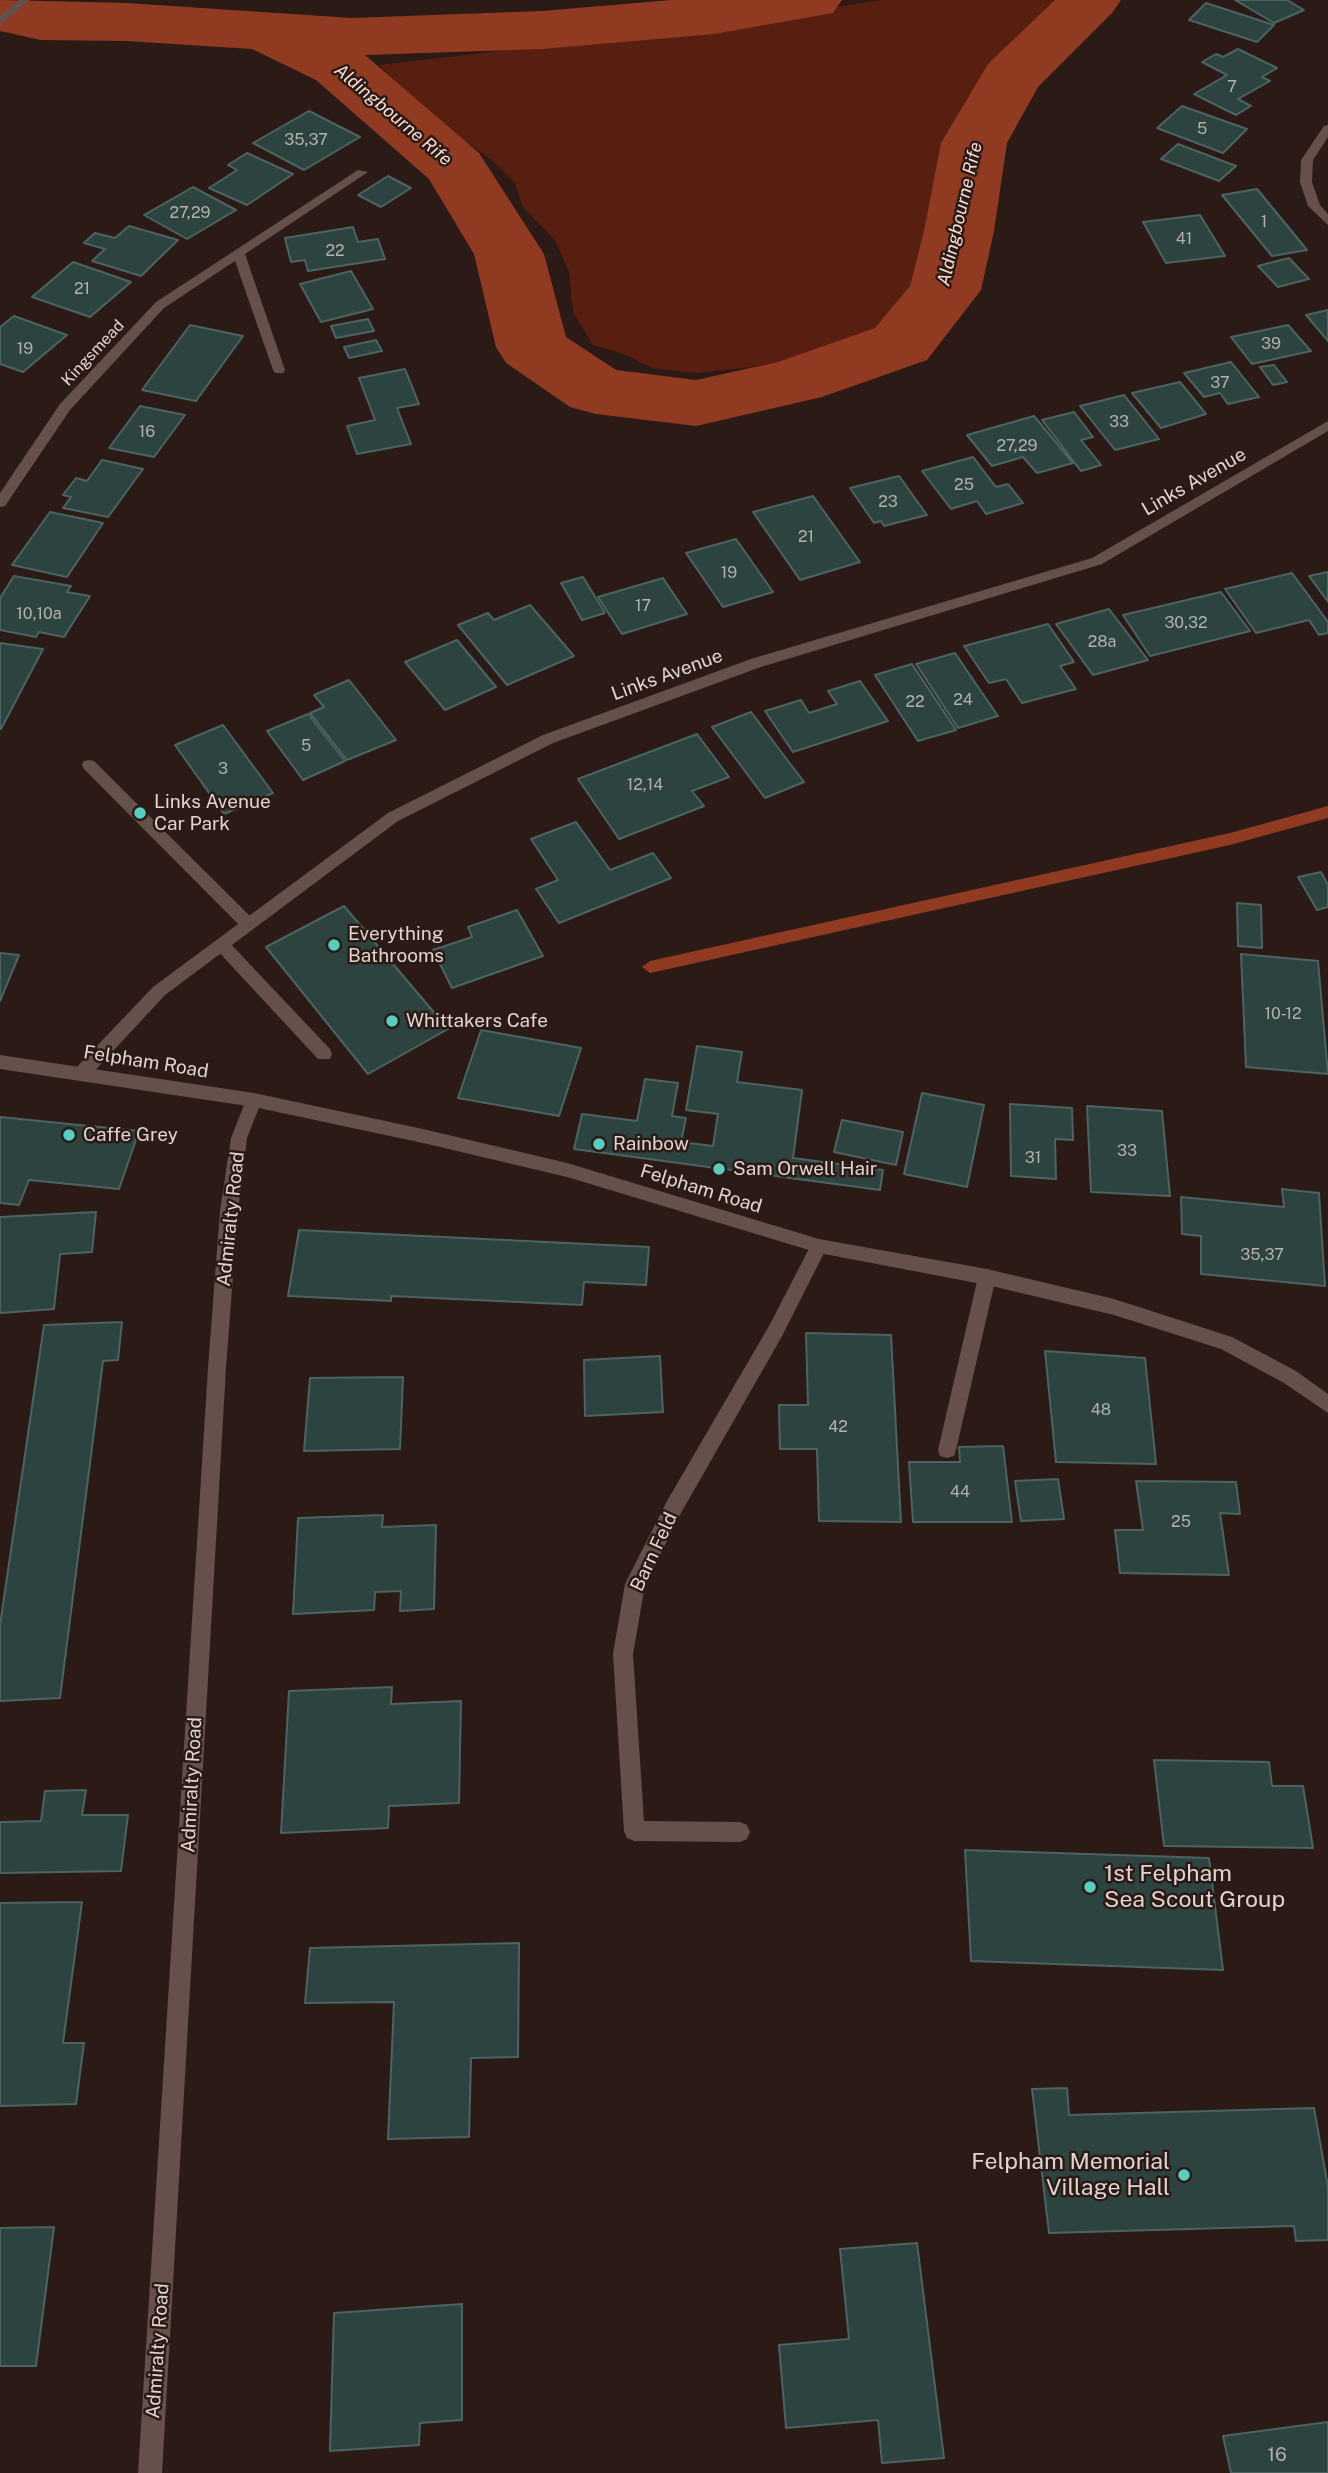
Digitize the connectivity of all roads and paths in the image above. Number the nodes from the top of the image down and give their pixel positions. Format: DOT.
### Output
graph roads {
  1 [pos="25,0"];
  2 [pos="0,22"];
  3 [pos="1328,128"];
  4 [pos="362,172"];
  5 [pos="1328,221"];
  6 [pos="238,252"];
  7 [pos="279,370"];
  8 [pos="1328,425"];
  9 [pos="0,503"];
  10 [pos="89,765"];
  11 [pos="248,924"];
  12 [pos="220,944"];
  13 [pos="324,1054"];
  14 [pos="0,1062"];
  15 [pos="82,1073"];
  16 [pos="254,1100"];
  17 [pos="819,1246"];
  18 [pos="987,1277"];
  19 [pos="1328,1405"];
  20 [pos="947,1450"];
  21 [pos="740,1832"];
  22 [pos="150,2473"];
  1 -- 2 [label="street"];
  3 -- 5 [label="street"];
  4 -- 6 [label="street, Kingsmead"];
  6 -- 7 [label="street"];
  6 -- 9 [label="street, Kingsmead"];
  8 -- 11 [label="street, Links Avenue"];
  10 -- 11 [label="street"];
  11 -- 12 [label="street, Links Avenue"];
  12 -- 13 [label="street"];
  12 -- 15 [label="street, Links Avenue"];
  14 -- 15 [label="street, Felpham Road"];
  15 -- 16 [label="street, Felpham Road"];
  16 -- 17 [label="street, Felpham Road"];
  16 -- 22 [label="street, Admiralty Road"];
  17 -- 18 [label="street, Felpham Road"];
  17 -- 21 [label="street, Barn Feld"];
  18 -- 19 [label="street, Felpham Road"];
  18 -- 20 [label="street"];
}
